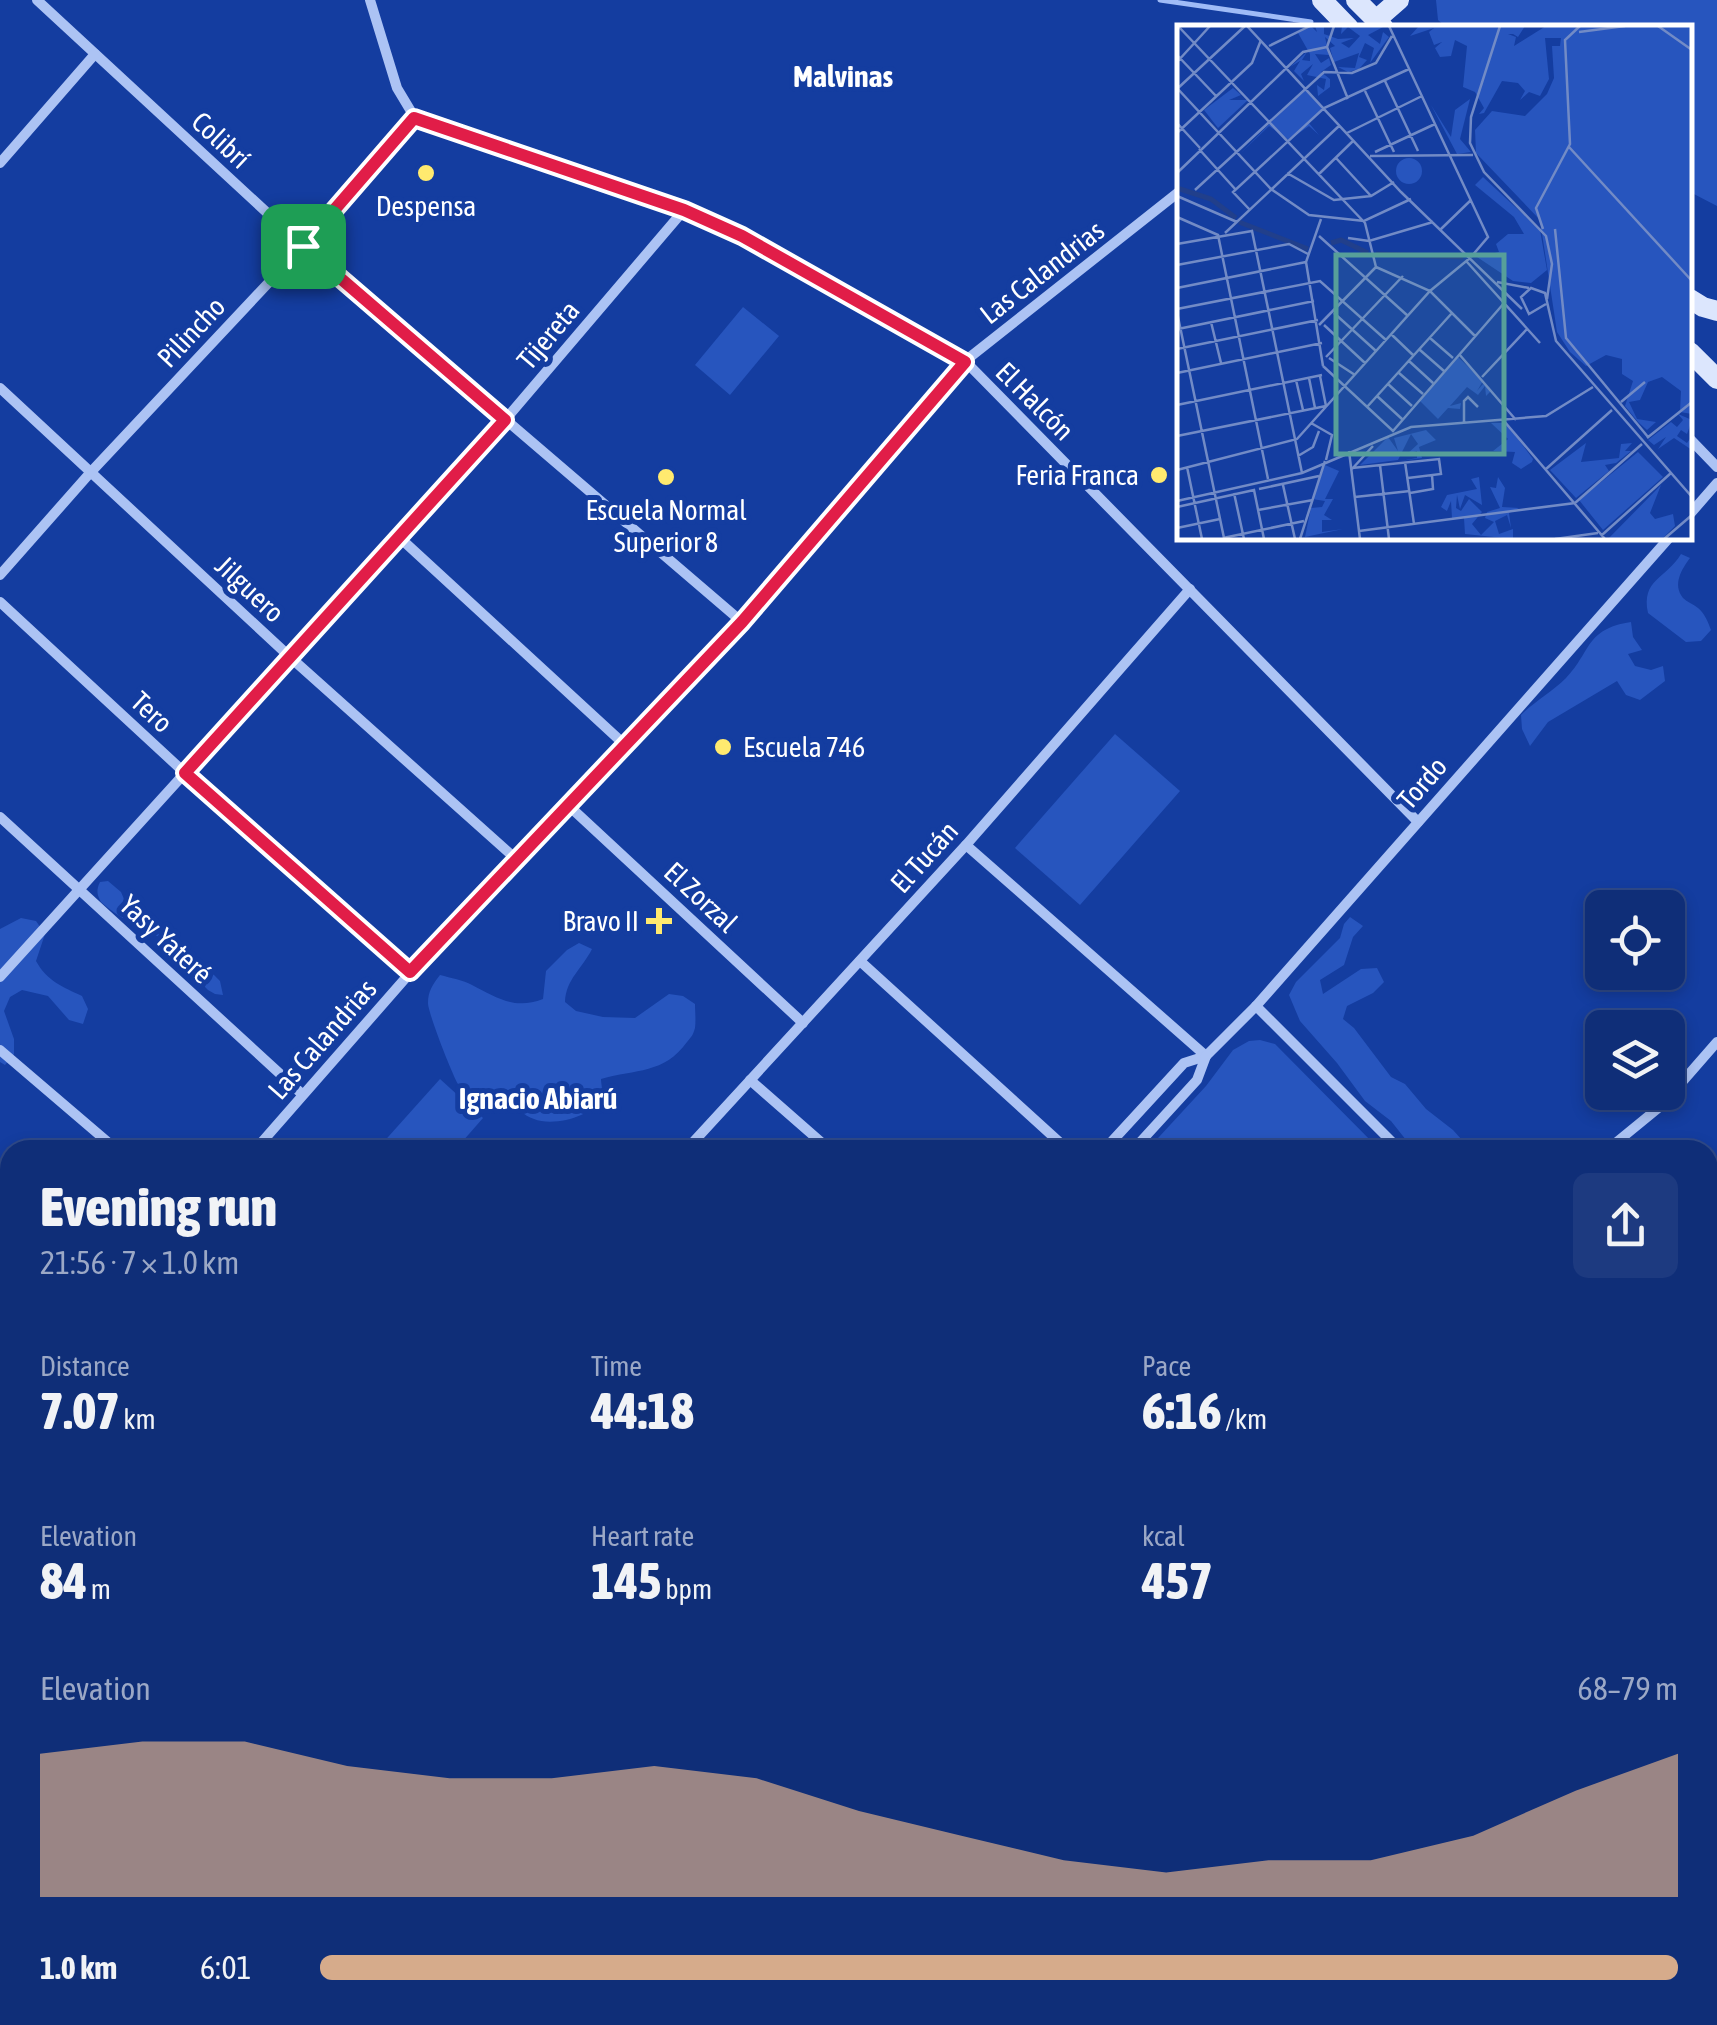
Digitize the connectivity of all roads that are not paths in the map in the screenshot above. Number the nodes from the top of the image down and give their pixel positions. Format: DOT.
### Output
graph roads {
  1 [pos="38,0"];
  2 [pos="370,0"];
  3 [pos="1322,0"];
  4 [pos="1356,0"];
  5 [pos="1398,0"];
  6 [pos="1347,25"];
  7 [pos="1377,25"];
  8 [pos="96,54"];
  9 [pos="414,118"];
  10 [pos="0,162"];
  11 [pos="1177,193"];
  12 [pos="684,210"];
  13 [pos="303,246"];
  14 [pos="1692,300"];
  15 [pos="1717,311"];
  16 [pos="1692,354"];
  17 [pos="965,362"];
  18 [pos="1717,379"];
  19 [pos="0,388"];
  20 [pos="505,420"];
  21 [pos="1692,441"];
  22 [pos="1717,468"];
  23 [pos="90,473"];
  24 [pos="1717,484"];
  25 [pos="1692,512"];
  26 [pos="398,537"];
  27 [pos="1667,540"];
  28 [pos="0,576"];
  29 [pos="1190,589"];
  30 [pos="0,602"];
  31 [pos="742,622"];
  32 [pos="290,656"];
  33 [pos="625,744"];
  34 [pos="185,773"];
  35 [pos="568,805"];
  36 [pos="0,817"];
  37 [pos="1418,822"];
  38 [pos="966,845"];
  39 [pos="516,860"];
  40 [pos="80,890"];
  41 [pos="860,960"];
  42 [pos="410,972"];
  43 [pos="0,977"];
  44 [pos="1256,1006"];
  45 [pos="802,1023"];
  46 [pos="1717,1042"];
  47 [pos="0,1050"];
  48 [pos="1206,1056"];
  49 [pos="750,1080"];
  50 [pos="302,1094"];
  51 [pos="104,1140"];
  52 [pos="263,1140"];
  53 [pos="695,1140"];
  54 [pos="819,1140"];
  55 [pos="1057,1140"];
  56 [pos="1113,1140"];
  57 [pos="1142,1140"];
  58 [pos="1390,1140"];
  59 [pos="1620,1140"];
  1 -- 8 [label="street, Colibrí"];
  2 -- 9 [label="street"];
  3 -- 6 [label="main road"];
  4 -- 7 [label="main road"];
  5 -- 7 [label="main road"];
  8 -- 10 [label="street"];
  8 -- 13 [label="street, Colibrí"];
  9 -- 12 [label="street, El Halcón"];
  9 -- 13 [label="street, Pilincho"];
  11 -- 17 [label="street, Las Calandrias"];
  12 -- 17 [label="street, El Halcón"];
  12 -- 20 [label="street, Tijereta"];
  13 -- 20 [label="street, Colibrí"];
  13 -- 23 [label="street, Pilincho"];
  14 -- 15 [label="main road"];
  16 -- 18 [label="main road"];
  17 -- 29 [label="street, El Halcón"];
  17 -- 31 [label="street, Las Calandrias"];
  19 -- 23 [label="street, Jilguero"];
  20 -- 26 [label="street, Tijereta"];
  20 -- 31 [label="street, Colibrí"];
  21 -- 22 [label="street"];
  23 -- 28 [label="street, Pilincho"];
  23 -- 32 [label="street, Jilguero"];
  24 -- 25 [label="street"];
  26 -- 32 [label="street, Tijereta"];
  26 -- 33 [label="street"];
  27 -- 37 [label="street, Tordo"];
  29 -- 37 [label="street, El Halcón"];
  29 -- 38 [label="street, El Tucán"];
  30 -- 34 [label="street, Tero"];
  31 -- 33 [label="street, Las Calandrias"];
  32 -- 34 [label="street, Tijereta"];
  32 -- 39 [label="street, Jilguero"];
  33 -- 35 [label="street, Las Calandrias"];
  34 -- 40 [label="street, Tijereta"];
  34 -- 42 [label="street, Tero"];
  35 -- 39 [label="street, Las Calandrias"];
  35 -- 45 [label="street, El Zorzal"];
  36 -- 40 [label="street, Yasy Yateré"];
  37 -- 44 [label="street, Tordo"];
  38 -- 41 [label="street, El Tucán"];
  38 -- 48 [label="street"];
  39 -- 42 [label="street, Las Calandrias"];
  40 -- 43 [label="street, Tijereta"];
  40 -- 50 [label="street, Yasy Yateré"];
  41 -- 45 [label="street, El Tucán"];
  41 -- 55 [label="street"];
  42 -- 50 [label="street, Las Calandrias"];
  44 -- 48 [label="street, Tordo"];
  44 -- 58 [label="street"];
  45 -- 49 [label="street, El Tucán"];
  46 -- 59 [label="street"];
  47 -- 51 [label="street"];
  48 -- 56 [label="street, Tordo"];
  48 -- 57 [label="street, Tordo"];
  49 -- 53 [label="street, El Tucán"];
  49 -- 54 [label="street"];
  50 -- 52 [label="street, Las Calandrias"];
}
